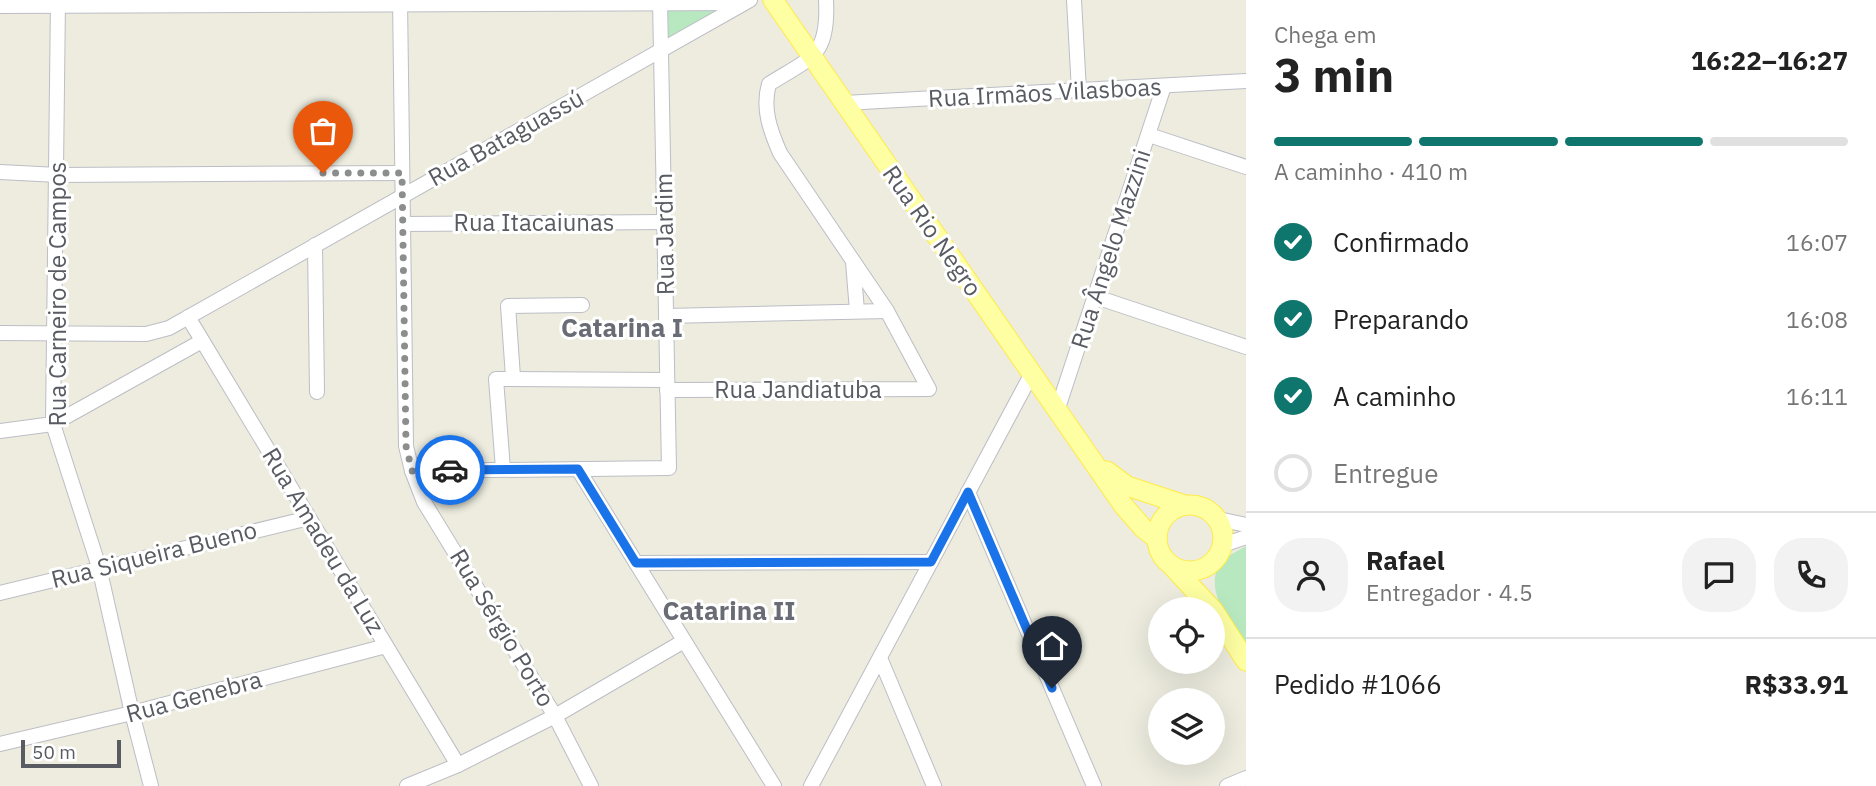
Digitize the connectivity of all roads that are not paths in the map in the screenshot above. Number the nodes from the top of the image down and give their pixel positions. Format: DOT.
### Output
graph roads {
  1 [pos="773,0"];
  2 [pos="826,0"];
  3 [pos="1074,0"];
  4 [pos="400,2"];
  5 [pos="660,2"];
  6 [pos="747,2"];
  7 [pos="58,3"];
  8 [pos="0,6"];
  9 [pos="661,50"];
  10 [pos="812,57"];
  11 [pos="1246,80"];
  12 [pos="1164,86"];
  13 [pos="1079,91"];
  14 [pos="844,103"];
  15 [pos="1149,135"];
  16 [pos="1246,167"];
  17 [pos="0,172"];
  18 [pos="402,173"];
  19 [pos="58,175"];
  20 [pos="403,196"];
  21 [pos="664,222"];
  22 [pos="403,224"];
  23 [pos="315,245"];
  24 [pos="853,260"];
  25 [pos="1096,297"];
  26 [pos="582,305"];
  27 [pos="857,311"];
  28 [pos="887,311"];
  29 [pos="666,316"];
  30 [pos="188,317"];
  31 [pos="0,333"];
  32 [pos="55,335"];
  33 [pos="202,341"];
  34 [pos="1246,347"];
  35 [pos="1031,375"];
  36 [pos="513,377"];
  37 [pos="667,385"];
  38 [pos="317,392"];
  39 [pos="1057,411"];
  40 [pos="53,424"];
  41 [pos="0,431"];
  42 [pos="1094,461"];
  43 [pos="503,469"];
  44 [pos="578,469"];
  45 [pos="412,471"];
  46 [pos="968,492"];
  47 [pos="1185,505"];
  48 [pos="309,518"];
  49 [pos="1218,519"];
  50 [pos="1246,525"];
  51 [pos="1246,537"];
  52 [pos="1157,539"];
  53 [pos="1218,555"];
  54 [pos="931,562"];
  55 [pos="636,563"];
  56 [pos="99,567"];
  57 [pos="1174,567"];
  58 [pos="0,593"];
  59 [pos="1201,597"];
  60 [pos="1212,597"];
  61 [pos="1225,628"];
  62 [pos="684,641"];
  63 [pos="386,646"];
  64 [pos="880,658"];
  65 [pos="1246,661"];
  66 [pos="132,713"];
  67 [pos="555,716"];
  68 [pos="0,744"];
  69 [pos="458,765"];
  70 [pos="1246,778"];
  71 [pos="152,786"];
  72 [pos="407,786"];
  73 [pos="591,786"];
  74 [pos="774,786"];
  75 [pos="811,786"];
  76 [pos="934,786"];
  77 [pos="1094,786"];
  78 [pos="1227,786"];
  1 -- 10 [label="main road, Rua Rio Negro"];
  2 -- 10 [label="street"];
  3 -- 13 [label="street"];
  4 -- 5 [label="street"];
  4 -- 7 [label="street"];
  4 -- 18 [label="street, Rua Sérgio Porto"];
  5 -- 6 [label="street"];
  5 -- 9 [label="street, Rua Jardim"];
  6 -- 9 [label="street, Rua Bataguassú"];
  7 -- 8 [label="street"];
  7 -- 19 [label="street, Rua Carneiro de Campos"];
  9 -- 20 [label="street, Rua Bataguassú"];
  9 -- 21 [label="street, Rua Jardim"];
  10 -- 14 [label="main road, Rua Rio Negro"];
  10 -- 24 [label="street"];
  11 -- 12 [label="street, Rua Irmãos Vilasboas"];
  12 -- 13 [label="street, Rua Irmãos Vilasboas"];
  12 -- 15 [label="street, Rua Ângelo Mazzini"];
  13 -- 14 [label="street, Rua Irmãos Vilasboas"];
  14 -- 35 [label="main road, Rua Rio Negro"];
  15 -- 16 [label="street"];
  15 -- 25 [label="street, Rua Ângelo Mazzini"];
  17 -- 19 [label="street"];
  18 -- 19 [label="street"];
  18 -- 20 [label="street, Rua Sérgio Porto"];
  19 -- 32 [label="street, Rua Carneiro de Campos"];
  20 -- 22 [label="street, Rua Sérgio Porto"];
  20 -- 23 [label="street, Rua Bataguassú"];
  21 -- 22 [label="street, Rua Itacaiunas"];
  21 -- 29 [label="street, Rua Jardim"];
  22 -- 45 [label="street, Rua Sérgio Porto"];
  23 -- 30 [label="street, Rua Bataguassú"];
  23 -- 38 [label="street"];
  24 -- 27 [label="street"];
  24 -- 28 [label="street"];
  25 -- 34 [label="street"];
  25 -- 39 [label="street, Rua Ângelo Mazzini"];
  26 -- 36 [label="street"];
  27 -- 28 [label="street"];
  27 -- 29 [label="street"];
  28 -- 37 [label="street, Rua Jandiatuba"];
  29 -- 37 [label="street, Rua Jardim"];
  30 -- 32 [label="street, Rua Bataguassú"];
  30 -- 33 [label="street, Rua Amadeu da Luz"];
  31 -- 32 [label="street, Rua Bataguassú"];
  32 -- 40 [label="street, Rua Carneiro de Campos"];
  33 -- 40 [label="street"];
  33 -- 48 [label="street, Rua Amadeu da Luz"];
  35 -- 39 [label="main road, Rua Rio Negro"];
  35 -- 46 [label="street"];
  36 -- 37 [label="street, Rua Jandiatuba"];
  36 -- 43 [label="street, Rua Jandiatuba"];
  37 -- 44 [label="street, Rua Jardim"];
  39 -- 42 [label="main road, Rua Rio Negro"];
  40 -- 41 [label="street"];
  40 -- 56 [label="street, Rua Carneiro de Campos"];
  42 -- 47 [label="main road, Rua Rio Negro"];
  42 -- 52 [label="main road, Rua Rio Negro"];
  43 -- 44 [label="street"];
  43 -- 45 [label="street"];
  44 -- 55 [label="street"];
  45 -- 67 [label="street, Rua Sérgio Porto"];
  46 -- 54 [label="street"];
  46 -- 77 [label="street"];
  47 -- 49 [label="main road"];
  47 -- 52 [label="main road"];
  48 -- 56 [label="street, Rua Siqueira Bueno"];
  48 -- 63 [label="street, Rua Amadeu da Luz"];
  49 -- 50 [label="street"];
  49 -- 53 [label="main road"];
  51 -- 53 [label="street"];
  52 -- 57 [label="main road"];
  53 -- 57 [label="main road"];
  53 -- 60 [label="main road"];
  54 -- 55 [label="street"];
  54 -- 64 [label="street"];
  55 -- 62 [label="street"];
  56 -- 58 [label="street, Rua Siqueira Bueno"];
  56 -- 66 [label="street, Rua Carneiro de Campos"];
  57 -- 59 [label="main road"];
  61 -- 65 [label="main road"];
  62 -- 67 [label="street"];
  62 -- 74 [label="street"];
  63 -- 66 [label="street, Rua Genebra"];
  63 -- 69 [label="street, Rua Amadeu da Luz"];
  64 -- 75 [label="street"];
  64 -- 76 [label="street"];
  66 -- 68 [label="street, Rua Genebra"];
  66 -- 71 [label="street, Rua Carneiro de Campos"];
  67 -- 69 [label="street"];
  67 -- 73 [label="street, Rua Sérgio Porto"];
  69 -- 72 [label="street"];
  70 -- 78 [label="street"];
}
